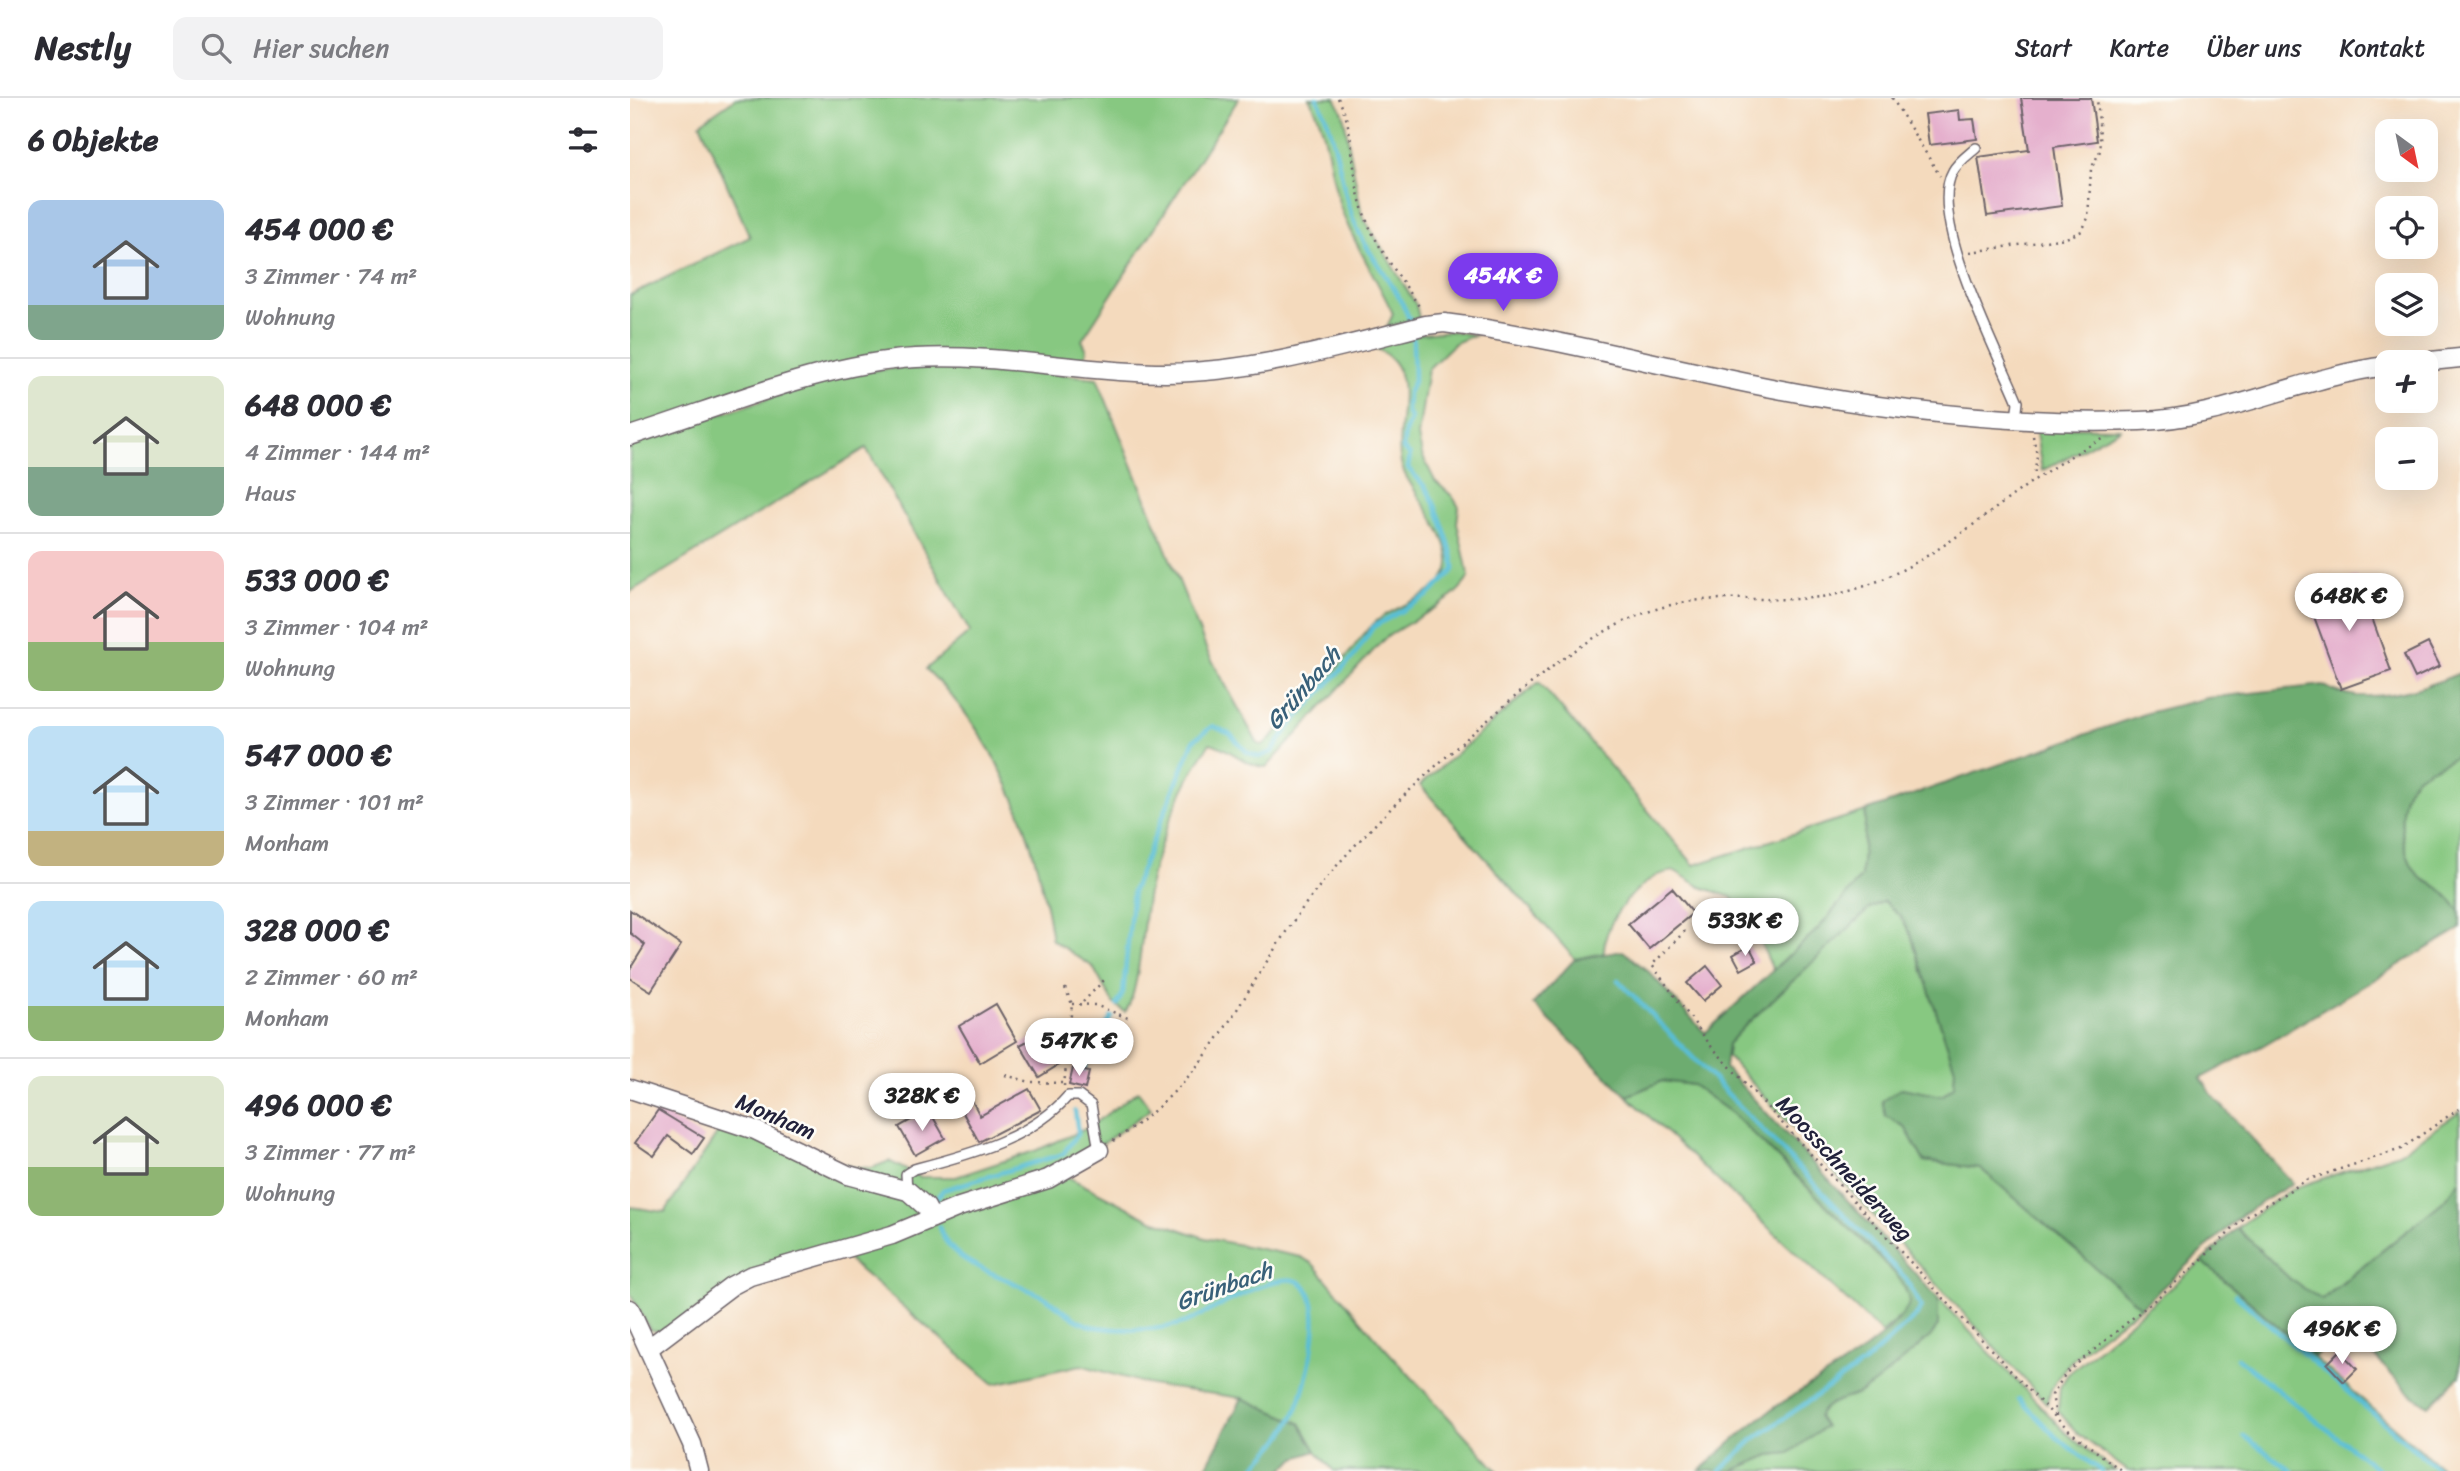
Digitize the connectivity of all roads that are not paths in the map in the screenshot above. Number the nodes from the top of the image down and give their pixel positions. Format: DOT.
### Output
graph roads {
  1 [pos="1976,148"];
  2 [pos="2460,358"];
  3 [pos="2438,360"];
  4 [pos="2375,368"];
  5 [pos="2022,419"];
  6 [pos="630,436"];
  7 [pos="630,1089"];
  8 [pos="1098,1150"];
  9 [pos="908,1191"];
  10 [pos="932,1218"];
  11 [pos="630,1310"];
  12 [pos="649,1348"];
  13 [pos="699,1471"];
  1 -- 5 [label="lane"];
  2 -- 3 [label="street"];
  4 -- 5 [label="street"];
  5 -- 6 [label="street"];
  7 -- 9 [label="street, Monham"];
  8 -- 9 [label="lane"];
  8 -- 10 [label="street"];
  9 -- 10 [label="street"];
  10 -- 12 [label="street"];
  11 -- 12 [label="street"];
  12 -- 13 [label="street"];
}
